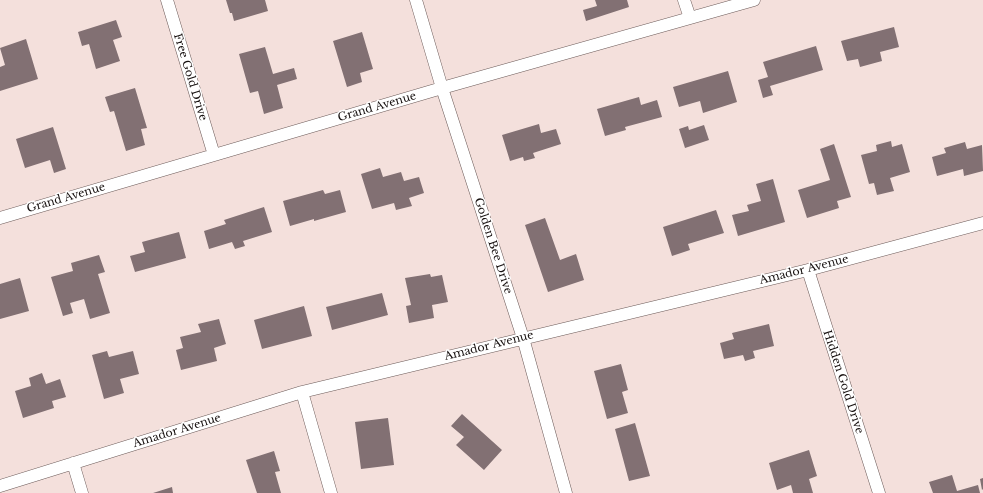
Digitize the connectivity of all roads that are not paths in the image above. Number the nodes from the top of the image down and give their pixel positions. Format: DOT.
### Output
graph roads {
  1 [pos="167,0"];
  2 [pos="416,0"];
  3 [pos="684,0"];
  4 [pos="754,0"];
  5 [pos="690,18"];
  6 [pos="442,88"];
  7 [pos="214,154"];
  8 [pos="0,218"];
  9 [pos="983,222"];
  10 [pos="808,270"];
  11 [pos="523,338"];
  12 [pos="302,392"];
  13 [pos="74,463"];
  14 [pos="0,486"];
  15 [pos="82,493"];
  16 [pos="332,493"];
  17 [pos="566,493"];
  18 [pos="879,493"];
  1 -- 7 [label="street, Free Gold Drive"];
  2 -- 6 [label="street, Golden Bee Drive"];
  3 -- 5 [label="street"];
  4 -- 5 [label="street, Grand Avenue"];
  5 -- 6 [label="street, Grand Avenue"];
  6 -- 7 [label="street, Grand Avenue"];
  6 -- 11 [label="street, Golden Bee Drive"];
  7 -- 8 [label="street, Grand Avenue"];
  9 -- 10 [label="street, Amador Avenue"];
  10 -- 11 [label="street, Amador Avenue"];
  10 -- 18 [label="street, Hidden Gold Drive"];
  11 -- 12 [label="street, Amador Avenue"];
  11 -- 17 [label="street, Golden Bee Drive"];
  12 -- 13 [label="street, Amador Avenue"];
  12 -- 16 [label="street"];
  13 -- 14 [label="street, Amador Avenue"];
  13 -- 15 [label="street"];
}
